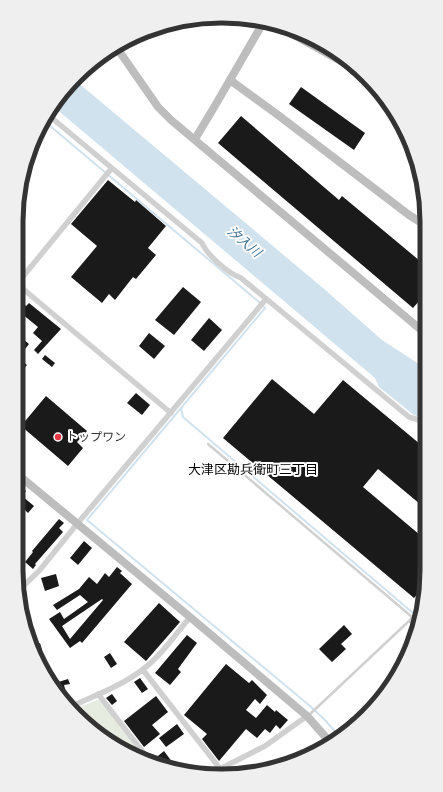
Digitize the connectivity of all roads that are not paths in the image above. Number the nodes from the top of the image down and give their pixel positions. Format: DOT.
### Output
graph roads {
  1 [pos="261,27"];
  2 [pos="306,42"];
  3 [pos="119,51"];
  4 [pos="333,57"];
  5 [pos="230,80"];
  6 [pos="52,118"];
  7 [pos="195,139"];
  8 [pos="111,169"];
  9 [pos="420,223"];
  10 [pos="23,277"];
  11 [pos="23,289"];
  12 [pos="266,299"];
  13 [pos="420,329"];
  14 [pos="172,413"];
  15 [pos="420,420"];
  16 [pos="208,444"];
  17 [pos="23,479"];
  18 [pos="77,524"];
  19 [pos="23,586"];
  20 [pos="415,613"];
  21 [pos="190,617"];
  22 [pos="412,617"];
  23 [pos="409,621"];
  24 [pos="412,624"];
  25 [pos="143,670"];
  26 [pos="98,694"];
  27 [pos="75,705"];
  28 [pos="309,714"];
  29 [pos="327,739"];
  30 [pos="142,752"];
  31 [pos="221,769"];
  1 -- 5 [label="street"];
  2 -- 4 [label="street"];
  3 -- 7 [label="street"];
  5 -- 7 [label="street"];
  5 -- 9 [label="street"];
  6 -- 8 [label="street"];
  7 -- 13 [label="street"];
  8 -- 10 [label="street"];
  8 -- 12 [label="street"];
  11 -- 14 [label="street"];
  12 -- 14 [label="street"];
  12 -- 15 [label="street"];
  14 -- 18 [label="street"];
  16 -- 22 [label="lane"];
  17 -- 18 [label="street"];
  18 -- 19 [label="street"];
  18 -- 21 [label="street"];
  20 -- 22 [label="lane"];
  21 -- 25 [label="street"];
  21 -- 28 [label="street"];
  22 -- 23 [label="lane"];
  23 -- 24 [label="lane"];
  23 -- 28 [label="lane"];
  25 -- 26 [label="street"];
  25 -- 31 [label="street"];
  26 -- 27 [label="street"];
  26 -- 30 [label="street"];
  28 -- 29 [label="street"];
  28 -- 31 [label="street"];
}
